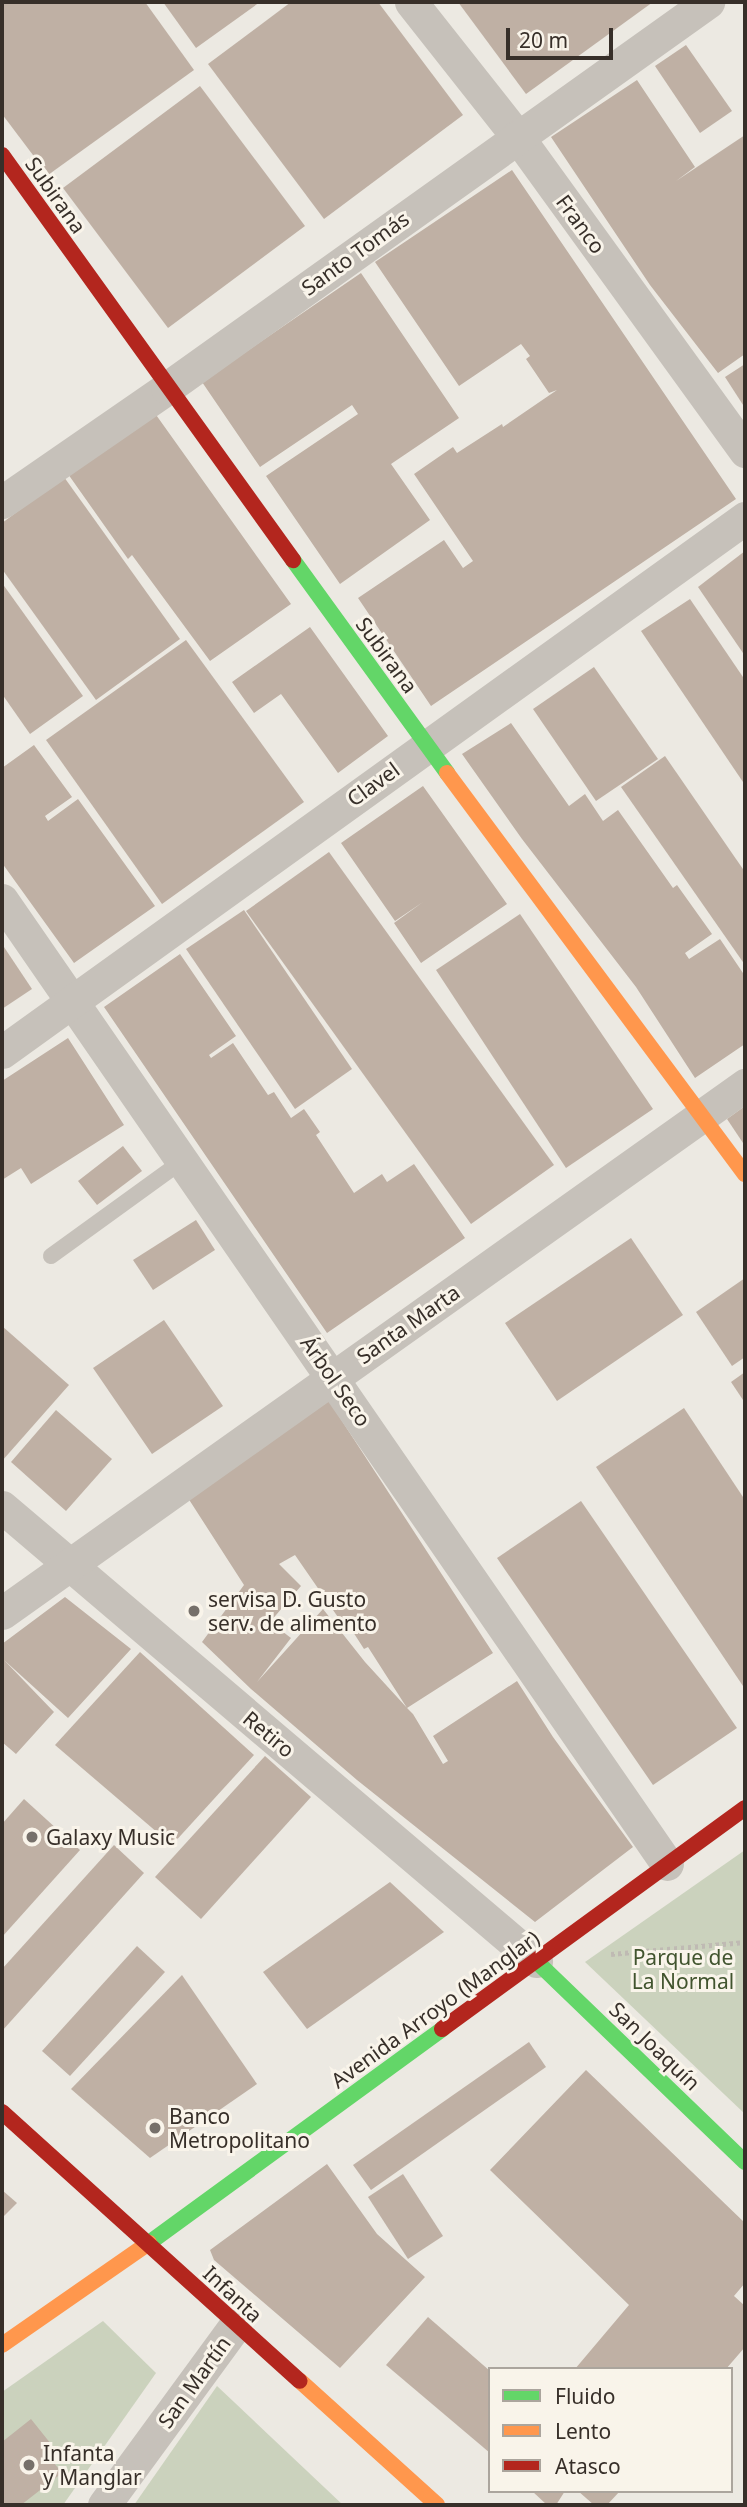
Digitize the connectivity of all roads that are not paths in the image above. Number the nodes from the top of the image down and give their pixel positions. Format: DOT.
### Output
graph roads {
  1 [pos="411,2"];
  2 [pos="708,2"];
  3 [pos="517,136"];
  4 [pos="2,155"];
  5 [pos="167,388"];
  6 [pos="745,451"];
  7 [pos="2,502"];
  8 [pos="745,517"];
  9 [pos="426,745"];
  10 [pos="2,900"];
  11 [pos="71,1002"];
  12 [pos="2,1052"];
  13 [pos="745,1085"];
  14 [pos="704,1115"];
  15 [pos="182,1161"];
  16 [pos="745,1174"];
  17 [pos="51,1256"];
  18 [pos="333,1377"];
  19 [pos="2,1507"];
  20 [pos="69,1565"];
  21 [pos="2,1613"];
  22 [pos="745,1808"];
  23 [pos="667,1864"];
  24 [pos="537,1961"];
  25 [pos="2,2112"];
  26 [pos="745,2162"];
  27 [pos="149,2243"];
  28 [pos="235,2326"];
  29 [pos="2,2345"];
  30 [pos="104,2505"];
  31 [pos="437,2505"];
  1 -- 3 [label="street, Franco"];
  2 -- 3 [label="street, Santo Tomás"];
  3 -- 5 [label="street, Santo Tomás"];
  3 -- 6 [label="street, Franco"];
  4 -- 5 [label="main road, Subirana"];
  5 -- 7 [label="street, Santo Tomás"];
  5 -- 9 [label="main road, Subirana"];
  8 -- 9 [label="street, Clavel"];
  9 -- 11 [label="street, Clavel"];
  9 -- 14 [label="main road, Subirana"];
  10 -- 11 [label="street, Árbol Seco"];
  11 -- 12 [label="street, Clavel"];
  11 -- 15 [label="street, Árbol Seco"];
  13 -- 14 [label="street, Santa Marta"];
  14 -- 16 [label="main road, Subirana"];
  14 -- 18 [label="street, Santa Marta"];
  15 -- 17 [label="lane"];
  15 -- 18 [label="street, Árbol Seco"];
  18 -- 20 [label="street, Santa Marta"];
  18 -- 23 [label="street, Árbol Seco"];
  19 -- 20 [label="street, Retiro"];
  20 -- 21 [label="street, Santa Marta"];
  20 -- 24 [label="street, Retiro"];
  22 -- 23 [label="main road, Avenida Arroyo (Manglar)"];
  23 -- 24 [label="main road, Avenida Arroyo (Manglar)"];
  24 -- 26 [label="main road, San Joaquín"];
  24 -- 27 [label="main road, Avenida Arroyo (Manglar)"];
  25 -- 27 [label="main road, Infanta"];
  27 -- 28 [label="main road, Infanta"];
  27 -- 29 [label="main road, Avenida Arroyo (Manglar)"];
  28 -- 30 [label="street, San Martín"];
  28 -- 31 [label="main road, Infanta"];
}
